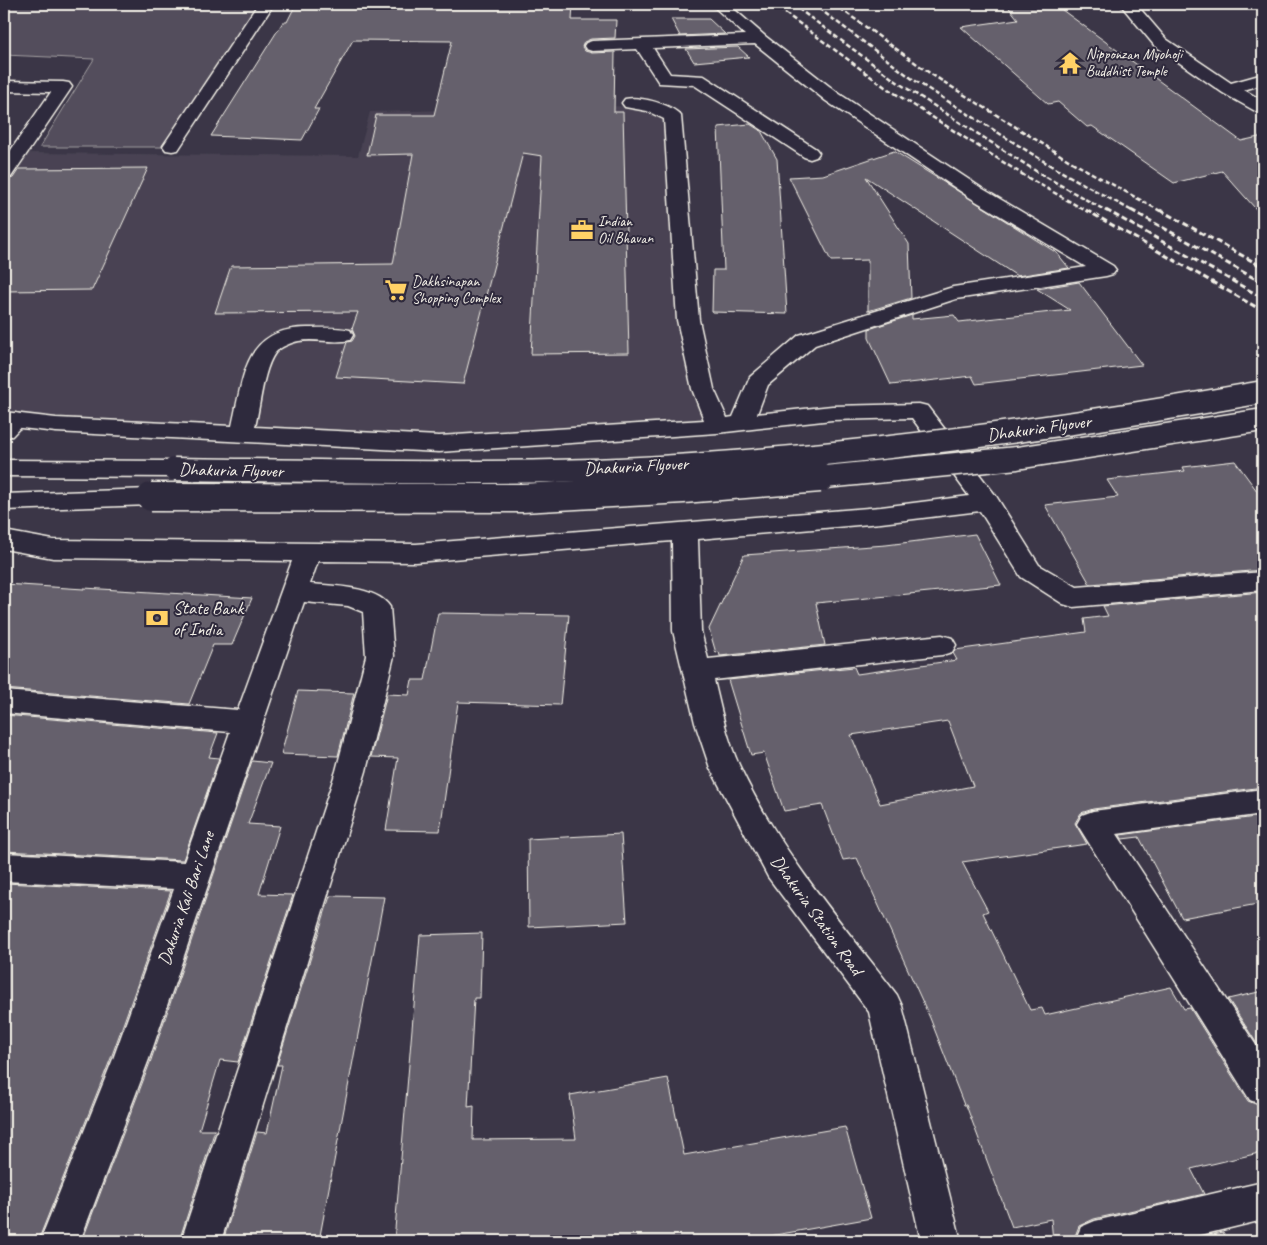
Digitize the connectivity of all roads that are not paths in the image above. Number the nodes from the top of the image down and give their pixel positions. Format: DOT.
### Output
graph roads {
  1 [pos="266,4"];
  2 [pos="719,4"];
  3 [pos="1128,4"];
  4 [pos="759,39"];
  5 [pos="643,45"];
  6 [pos="592,46"];
  7 [pos="1263,79"];
  8 [pos="4,86"];
  9 [pos="1229,89"];
  10 [pos="631,103"];
  11 [pos="1263,108"];
  12 [pos="172,146"];
  13 [pos="810,153"];
  14 [pos="4,173"];
  15 [pos="342,335"];
  16 [pos="1263,392"];
  17 [pos="1263,420"];
  18 [pos="8,423"];
  19 [pos="742,423"];
  20 [pos="717,426"];
  21 [pos="242,434"];
  22 [pos="4,468"];
  23 [pos="4,502"];
  24 [pos="987,502"];
  25 [pos="685,533"];
  26 [pos="4,540"];
  27 [pos="308,552"];
  28 [pos="1263,581"];
  29 [pos="294,592"];
  30 [pos="942,644"];
  31 [pos="697,671"];
  32 [pos="4,702"];
  33 [pos="248,722"];
  34 [pos="1263,801"];
  35 [pos="4,867"];
  36 [pos="193,876"];
  37 [pos="1263,1088"];
  38 [pos="1263,1201"];
  39 [pos="60,1241"];
  40 [pos="201,1241"];
  41 [pos="941,1241"];
  42 [pos="1095,1241"];
  1 -- 12 [label="street"];
  2 -- 4 [label="street"];
  3 -- 9 [label="street"];
  4 -- 5 [label="street"];
  4 -- 19 [label="street"];
  5 -- 6 [label="street"];
  5 -- 13 [label="street"];
  7 -- 9 [label="street"];
  8 -- 14 [label="street"];
  9 -- 11 [label="street"];
  10 -- 20 [label="street"];
  15 -- 21 [label="street"];
  16 -- 22 [label="street, Dhakuria Flyover, bridge"];
  17 -- 23 [label="street, Dhakuria Flyover, bridge"];
  18 -- 21 [label="street"];
  19 -- 20 [label="street"];
  19 -- 24 [label="street"];
  20 -- 21 [label="street"];
  24 -- 25 [label="street"];
  24 -- 28 [label="street"];
  25 -- 27 [label="street"];
  25 -- 31 [label="street, Dhakuria Station Road"];
  26 -- 27 [label="street"];
  27 -- 29 [label="street, Dakuria Kali Bari Lane"];
  29 -- 33 [label="street, Dakuria Kali Bari Lane"];
  29 -- 40 [label="street"];
  30 -- 31 [label="street"];
  31 -- 41 [label="street, Dhakuria Station Road"];
  32 -- 33 [label="street"];
  33 -- 36 [label="street, Dakuria Kali Bari Lane"];
  34 -- 37 [label="street"];
  35 -- 36 [label="street"];
  36 -- 39 [label="street, Dakuria Kali Bari Lane"];
  38 -- 42 [label="street"];
}
